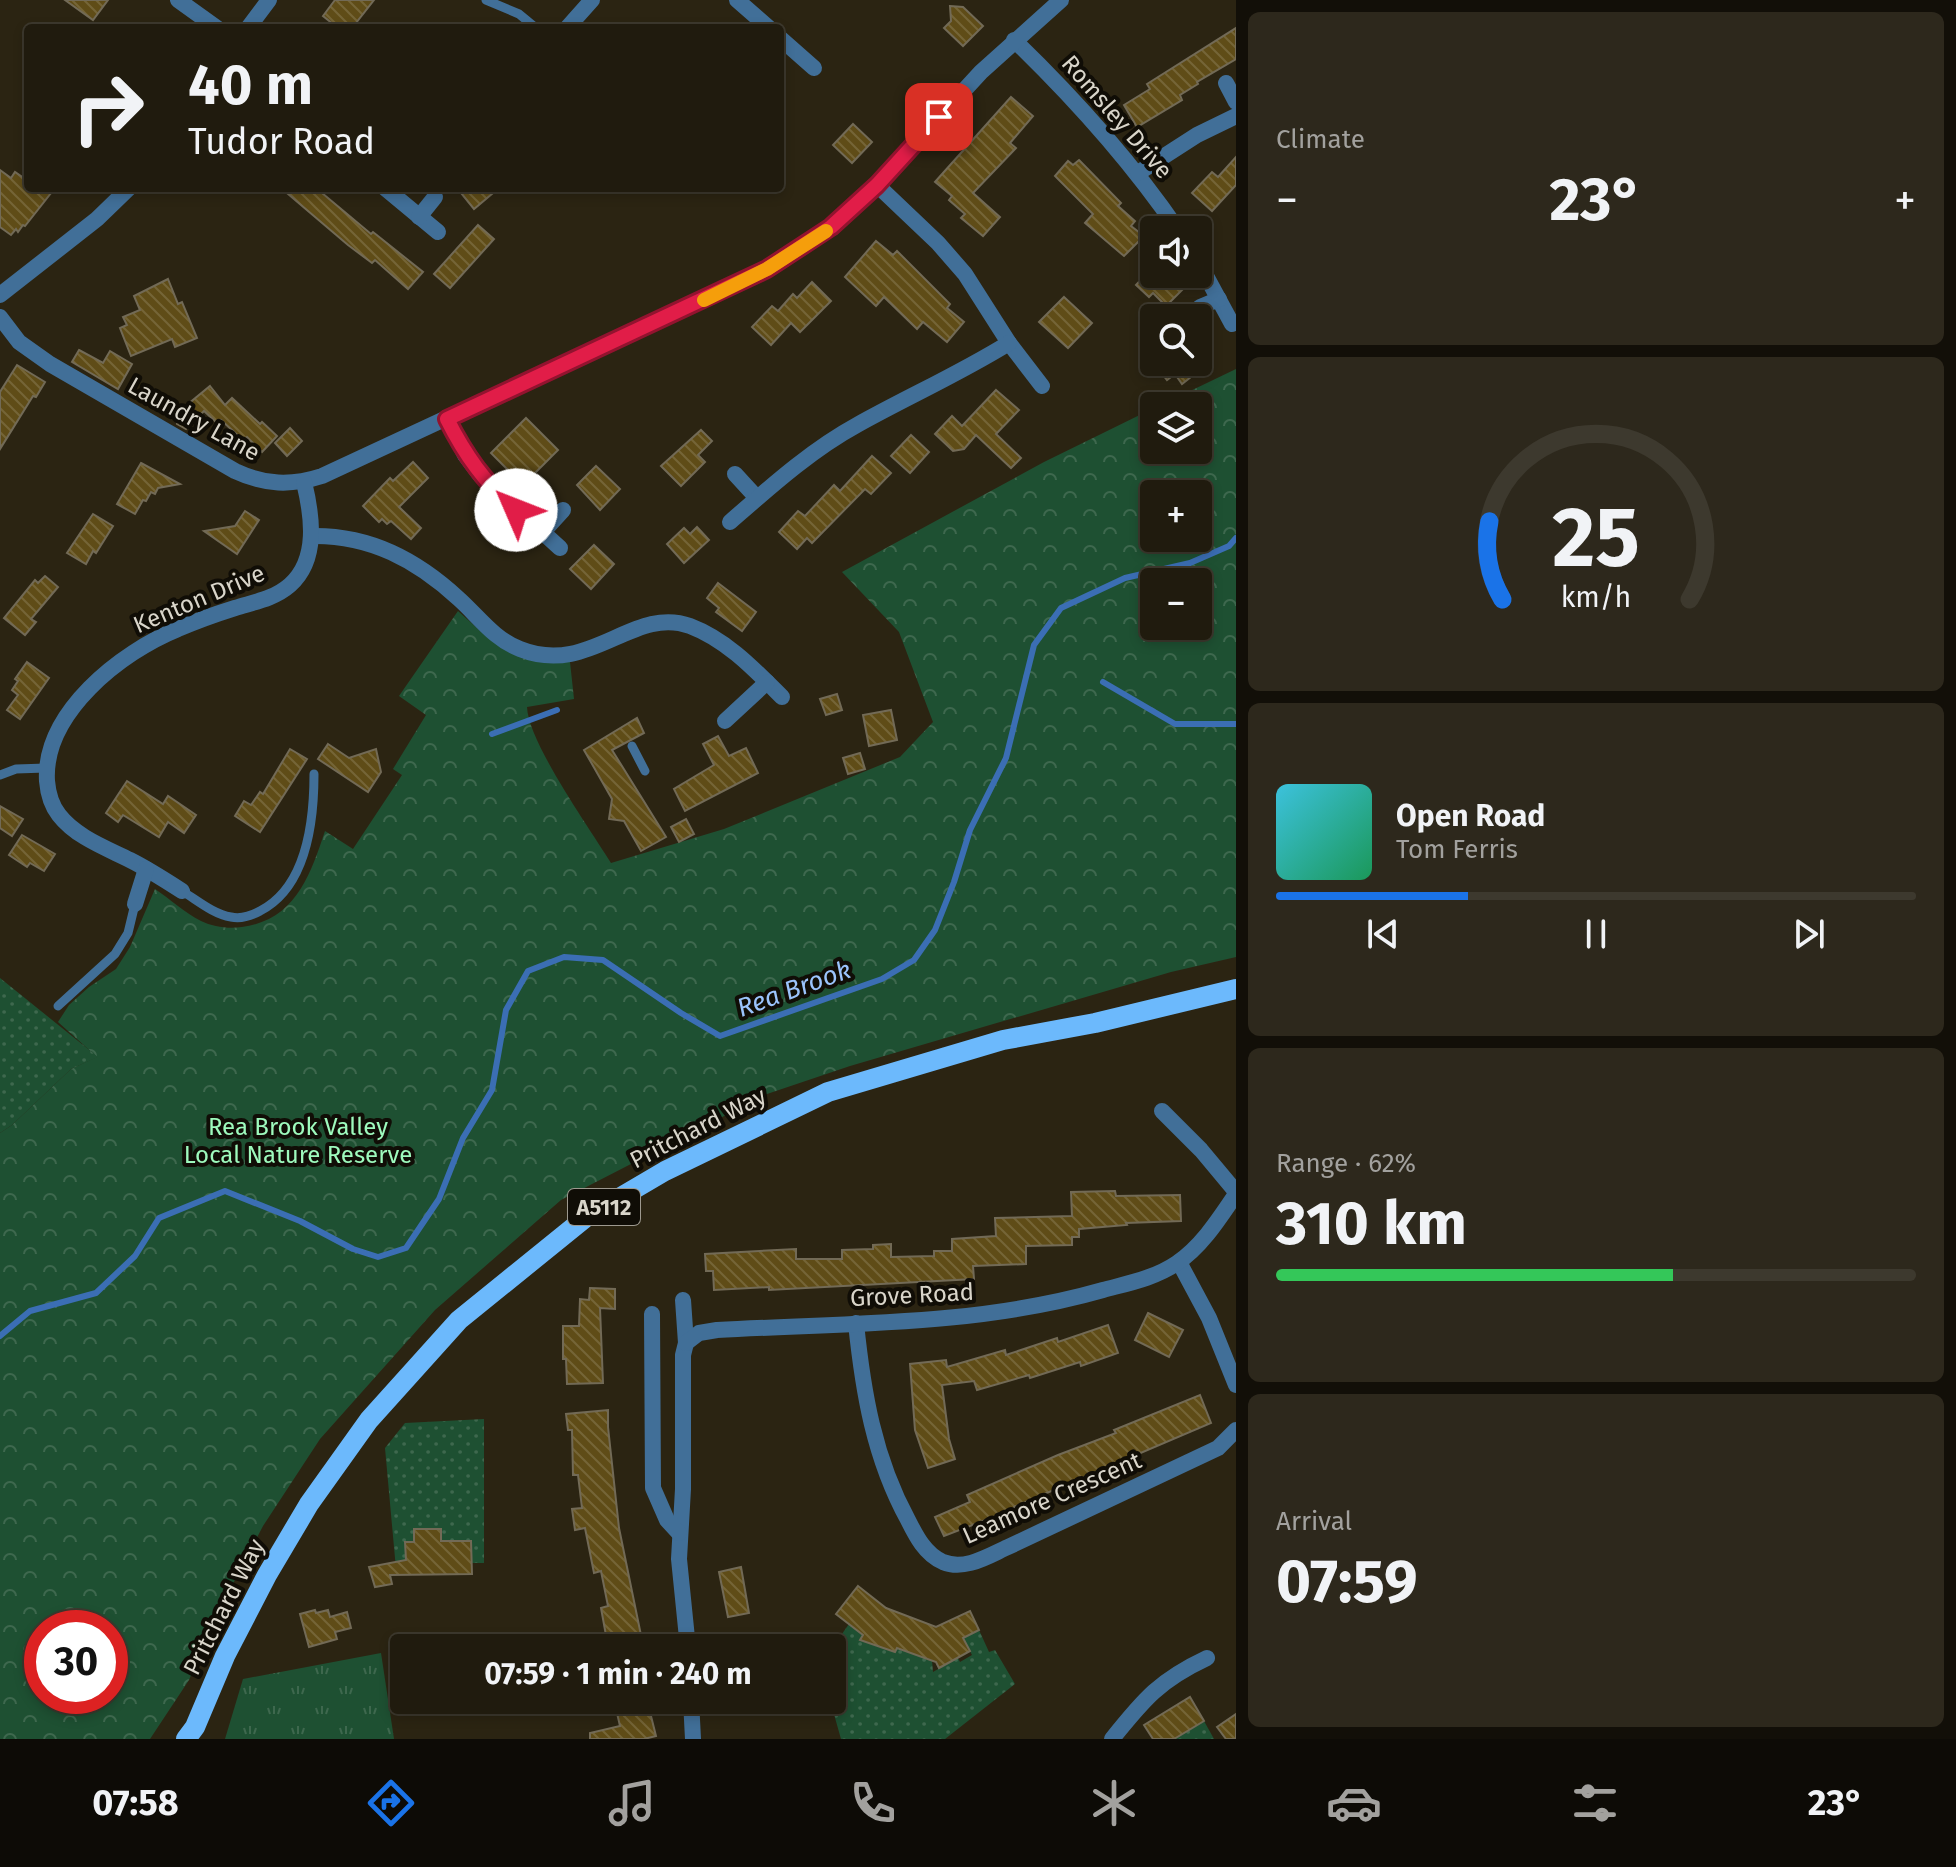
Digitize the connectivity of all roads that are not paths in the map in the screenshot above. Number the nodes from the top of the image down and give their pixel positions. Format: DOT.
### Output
graph roads {
  1 [pos="178,0"];
  2 [pos="269,0"];
  3 [pos="486,0"];
  4 [pos="592,0"];
  5 [pos="737,0"];
  6 [pos="1061,0"];
  7 [pos="211,24"];
  8 [pos="251,24"];
  9 [pos="531,24"];
  10 [pos="571,24"];
  11 [pos="764,24"];
  12 [pos="1014,40"];
  13 [pos="784,42"];
  14 [pos="814,68"];
  15 [pos="1226,83"];
  16 [pos="1236,102"];
  17 [pos="1236,116"];
  18 [pos="1138,173"];
  19 [pos="877,185"];
  20 [pos="125,192"];
  21 [pos="390,192"];
  22 [pos="435,197"];
  23 [pos="1168,216"];
  24 [pos="419,217"];
  25 [pos="438,232"];
  26 [pos="1212,286"];
  27 [pos="0,295"];
  28 [pos="1219,299"];
  29 [pos="1207,304"];
  30 [pos="0,317"];
  31 [pos="1232,324"];
  32 [pos="1009,343"];
  33 [pos="1042,386"];
  34 [pos="447,419"];
  35 [pos="735,474"];
  36 [pos="304,482"];
  37 [pos="757,498"];
  38 [pos="563,510"];
  39 [pos="730,522"];
  40 [pos="542,533"];
  41 [pos="312,536"];
  42 [pos="560,548"];
  43 [pos="767,682"];
  44 [pos="782,697"];
  45 [pos="725,721"];
  46 [pos="632,746"];
  47 [pos="46,768"];
  48 [pos="645,771"];
  49 [pos="314,774"];
  50 [pos="0,775"];
  51 [pos="146,869"];
  52 [pos="182,891"];
  53 [pos="135,904"];
  54 [pos="1236,989"];
  55 [pos="58,1006"];
  56 [pos="1162,1111"];
  57 [pos="1236,1193"];
  58 [pos="1179,1262"];
  59 [pos="683,1300"];
  60 [pos="652,1314"];
  61 [pos="856,1323"];
  62 [pos="686,1343"];
  63 [pos="1236,1385"];
  64 [pos="1236,1430"];
  65 [pos="679,1533"];
  66 [pos="687,1634"];
  67 [pos="1207,1658"];
  68 [pos="692,1714"];
  69 [pos="192,1735"];
  70 [pos="693,1739"];
  71 [pos="1112,1739"];
  1 -- 7 [label="street"];
  2 -- 8 [label="street"];
  3 -- 9 [label="lane"];
  4 -- 10 [label="street"];
  5 -- 11 [label="street"];
  6 -- 12 [label="street"];
  12 -- 18 [label="street, Romsley Drive"];
  12 -- 19 [label="street"];
  13 -- 14 [label="street"];
  15 -- 16 [label="street"];
  17 -- 18 [label="street"];
  18 -- 23 [label="street, Romsley Drive"];
  19 -- 32 [label="street"];
  19 -- 34 [label="street"];
  20 -- 27 [label="street"];
  21 -- 24 [label="street"];
  22 -- 24 [label="street"];
  24 -- 25 [label="street"];
  26 -- 28 [label="street"];
  28 -- 29 [label="street"];
  28 -- 31 [label="street"];
  30 -- 36 [label="street, Laundry Lane"];
  32 -- 33 [label="street"];
  32 -- 37 [label="street"];
  34 -- 36 [label="street"];
  34 -- 40 [label="street"];
  35 -- 37 [label="street"];
  36 -- 41 [label="street"];
  37 -- 39 [label="street"];
  38 -- 40 [label="street"];
  40 -- 42 [label="street"];
  41 -- 43 [label="street"];
  41 -- 47 [label="street, Kenton Drive"];
  43 -- 44 [label="street"];
  43 -- 45 [label="street"];
  46 -- 48 [label="lane"];
  47 -- 50 [label="lane"];
  47 -- 51 [label="street, Kenton Drive"];
  49 -- 52 [label="lane"];
  51 -- 52 [label="street, Kenton Drive"];
  51 -- 53 [label="street"];
  53 -- 55 [label="lane"];
  54 -- 69 [label="main road, Pritchard Way / A5112"];
  56 -- 57 [label="street"];
  57 -- 58 [label="street, Grove Road"];
  58 -- 61 [label="street, Grove Road"];
  58 -- 63 [label="street"];
  59 -- 62 [label="street"];
  60 -- 65 [label="street"];
  61 -- 62 [label="street, Grove Road"];
  61 -- 64 [label="street, Leamore Crescent"];
  62 -- 65 [label="street"];
  65 -- 66 [label="street"];
  67 -- 71 [label="street"];
  68 -- 70 [label="street"];
}
